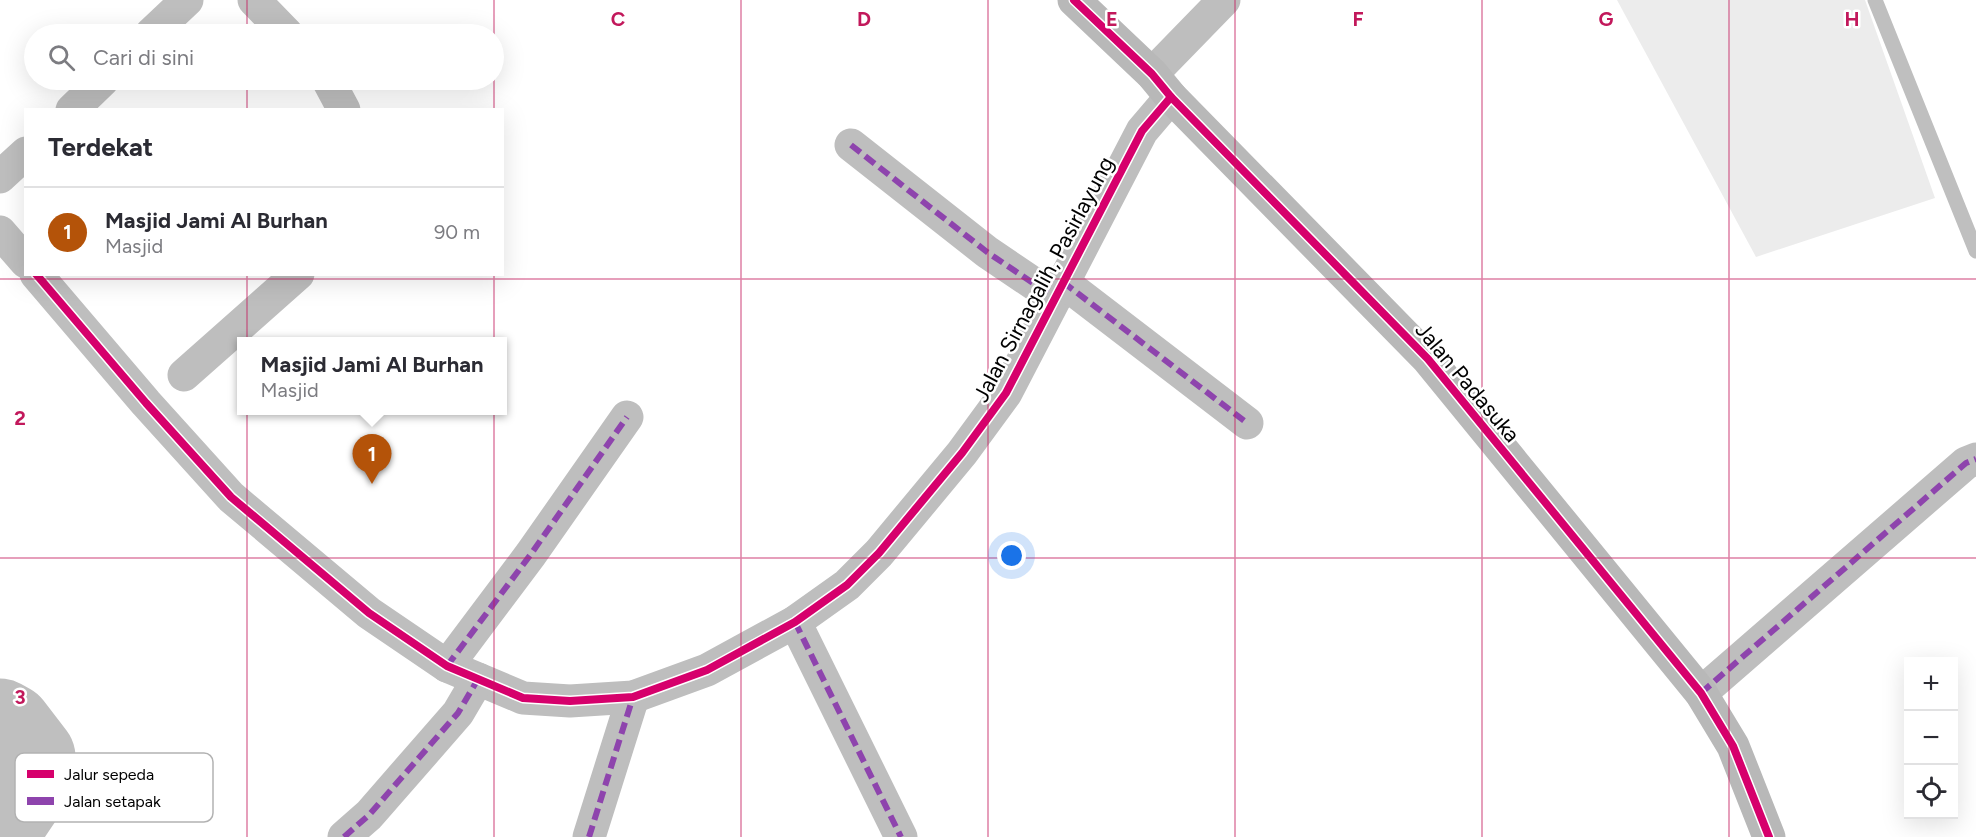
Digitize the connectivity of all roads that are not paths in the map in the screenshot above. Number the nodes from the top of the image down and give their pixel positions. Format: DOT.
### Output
graph roads {
  1 [pos="187,0"];
  2 [pos="254,0"];
  3 [pos="1074,0"];
  4 [pos="1224,0"];
  5 [pos="162,24"];
  6 [pos="277,24"];
  7 [pos="1161,86"];
  8 [pos="93,90"];
  9 [pos="333,90"];
  10 [pos="74,108"];
  11 [pos="343,108"];
  12 [pos="851,145"];
  13 [pos="24,155"];
  14 [pos="0,177"];
  15 [pos="0,232"];
  16 [pos="24,260"];
  17 [pos="38,276"];
  18 [pos="296,276"];
  19 [pos="1059,290"];
  20 [pos="184,375"];
  21 [pos="627,417"];
  22 [pos="1247,423"];
  23 [pos="1976,459"];
  24 [pos="795,622"];
  25 [pos="447,666"];
  26 [pos="478,679"];
  27 [pos="1701,693"];
  28 [pos="633,697"];
  29 [pos="344,837"];
  30 [pos="589,837"];
  31 [pos="901,837"];
  32 [pos="1769,837"];
  1 -- 5 [label="street"];
  2 -- 6 [label="street"];
  3 -- 7 [label="street, Jalan Padasuka"];
  4 -- 7 [label="street, Jalan Sirnagalih, Pasirlayung"];
  7 -- 19 [label="street, Jalan Sirnagalih, Pasirlayung"];
  7 -- 27 [label="street, Jalan Padasuka"];
  8 -- 10 [label="street"];
  9 -- 11 [label="street"];
  12 -- 19 [label="street"];
  13 -- 14 [label="street"];
  15 -- 16 [label="street"];
  17 -- 25 [label="street, Jalan Sirnagalih, Pasirlayung"];
  18 -- 20 [label="street"];
  19 -- 22 [label="street"];
  19 -- 24 [label="street, Jalan Sirnagalih, Pasirlayung"];
  21 -- 25 [label="street"];
  23 -- 27 [label="street"];
  24 -- 28 [label="street, Jalan Sirnagalih, Pasirlayung"];
  24 -- 31 [label="street"];
  25 -- 26 [label="street, Jalan Sirnagalih, Pasirlayung"];
  26 -- 28 [label="street, Jalan Sirnagalih, Pasirlayung"];
  26 -- 29 [label="street"];
  27 -- 32 [label="street, Jalan Padasuka"];
  28 -- 30 [label="street"];
}
